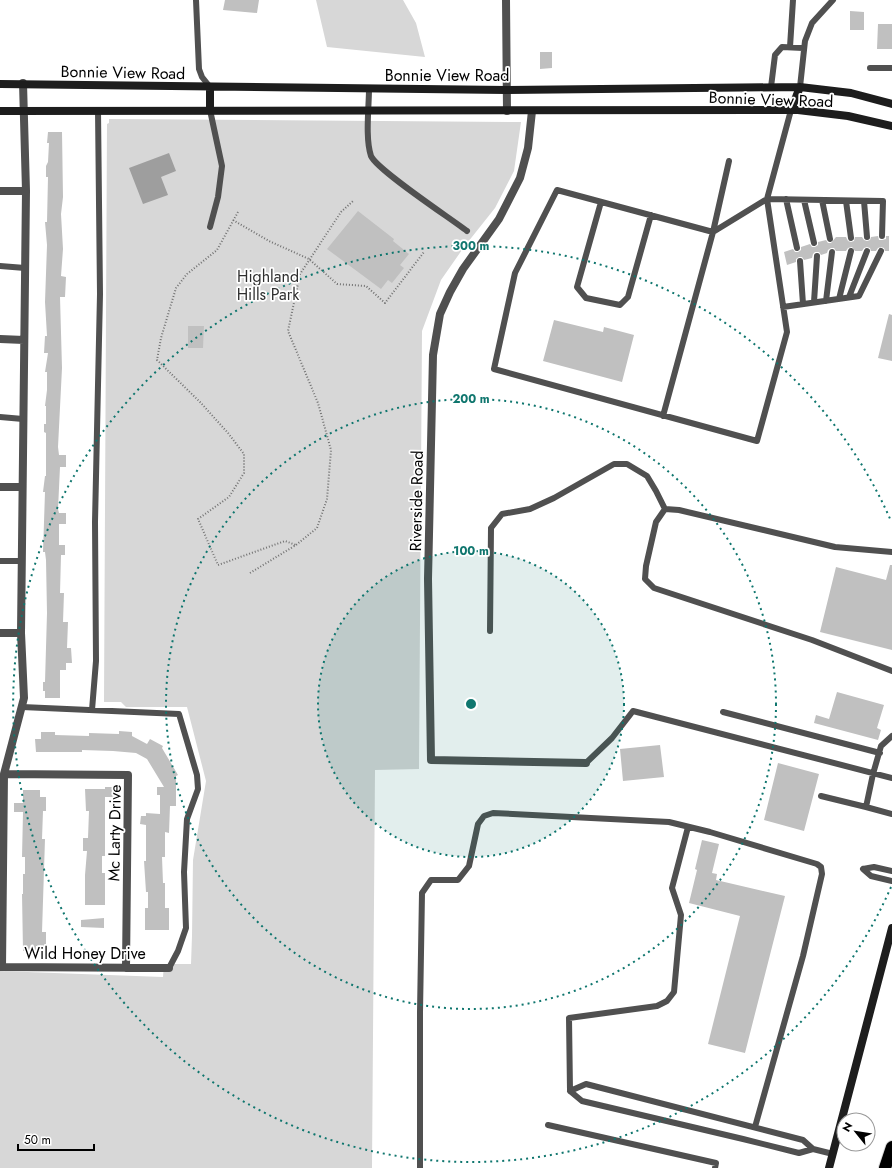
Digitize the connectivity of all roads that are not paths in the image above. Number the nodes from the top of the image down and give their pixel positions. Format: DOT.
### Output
graph roads {
  1 [pos="196,0"];
  2 [pos="506,0"];
  3 [pos="793,0"];
  4 [pos="833,0"];
  5 [pos="790,46"];
  6 [pos="803,48"];
  7 [pos="870,68"];
  8 [pos="892,68"];
  9 [pos="23,83"];
  10 [pos="0,84"];
  11 [pos="210,87"];
  12 [pos="771,87"];
  13 [pos="800,87"];
  14 [pos="369,88"];
  15 [pos="506,90"];
  16 [pos="892,104"];
  17 [pos="0,110"];
  18 [pos="24,110"];
  19 [pos="98,110"];
  20 [pos="210,110"];
  21 [pos="791,110"];
  22 [pos="369,111"];
  23 [pos="507,111"];
  24 [pos="532,111"];
  25 [pos="892,126"];
  26 [pos="729,162"];
  27 [pos="0,191"];
  28 [pos="26,191"];
  29 [pos="767,199"];
  30 [pos="786,199"];
  31 [pos="804,200"];
  32 [pos="822,200"];
  33 [pos="846,201"];
  34 [pos="864,201"];
  35 [pos="601,202"];
  36 [pos="651,215"];
  37 [pos="210,227"];
  38 [pos="467,231"];
  39 [pos="713,232"];
  40 [pos="868,236"];
  41 [pos="882,236"];
  42 [pos="851,238"];
  43 [pos="830,239"];
  44 [pos="814,243"];
  45 [pos="797,248"];
  46 [pos="851,251"];
  47 [pos="868,251"];
  48 [pos="881,251"];
  49 [pos="832,252"];
  50 [pos="818,256"];
  51 [pos="800,261"];
  52 [pos="0,266"];
  53 [pos="25,268"];
  54 [pos="849,297"];
  55 [pos="839,299"];
  56 [pos="826,301"];
  57 [pos="814,302"];
  58 [pos="803,304"];
  59 [pos="783,307"];
  60 [pos="0,340"];
  61 [pos="24,340"];
  62 [pos="663,416"];
  63 [pos="0,417"];
  64 [pos="23,419"];
  65 [pos="0,487"];
  66 [pos="22,487"];
  67 [pos="665,509"];
  68 [pos="892,552"];
  69 [pos="0,561"];
  70 [pos="22,561"];
  71 [pos="490,632"];
  72 [pos="0,633"];
  73 [pos="21,633"];
  74 [pos="892,671"];
  75 [pos="22,706"];
  76 [pos="92,710"];
  77 [pos="723,712"];
  78 [pos="892,736"];
  79 [pos="880,753"];
  80 [pos="586,763"];
  81 [pos="4,774"];
  82 [pos="873,774"];
  83 [pos="892,778"];
  84 [pos="821,796"];
  85 [pos="866,807"];
  86 [pos="892,814"];
  87 [pos="688,827"];
  88 [pos="892,871"];
  89 [pos="892,882"];
  90 [pos="892,928"];
  91 [pos="1,967"];
  92 [pos="126,968"];
  93 [pos="169,968"];
  94 [pos="570,1091"];
  95 [pos="548,1125"];
  96 [pos="756,1127"];
  97 [pos="892,1146"];
  98 [pos="813,1149"];
  99 [pos="833,1154"];
  100 [pos="420,1168"];
  101 [pos="715,1168"];
  102 [pos="829,1168"];
  103 [pos="885,1168"];
  1 -- 11 [label="lane"];
  2 -- 15 [label="street"];
  3 -- 5 [label="lane"];
  4 -- 6 [label="lane"];
  5 -- 6 [label="lane"];
  5 -- 12 [label="lane"];
  6 -- 13 [label="lane"];
  7 -- 8 [label="lane"];
  9 -- 10 [label="main road, Bonnie View Road"];
  9 -- 11 [label="main road, Bonnie View Road"];
  9 -- 18 [label="street"];
  11 -- 14 [label="main road, Bonnie View Road"];
  11 -- 20 [label="main road"];
  12 -- 13 [label="main road, Bonnie View Road"];
  12 -- 15 [label="main road, Bonnie View Road"];
  13 -- 16 [label="main road, Bonnie View Road"];
  13 -- 21 [label="main road"];
  14 -- 15 [label="main road, Bonnie View Road"];
  14 -- 22 [label="lane"];
  15 -- 23 [label="street"];
  17 -- 18 [label="main road, Bonnie View Road"];
  18 -- 19 [label="main road, Bonnie View Road"];
  18 -- 28 [label="street"];
  19 -- 20 [label="main road, Bonnie View Road"];
  19 -- 76 [label="lane"];
  20 -- 22 [label="main road, Bonnie View Road"];
  20 -- 37 [label="lane"];
  21 -- 24 [label="main road, Bonnie View Road"];
  21 -- 25 [label="main road, Bonnie View Road"];
  21 -- 29 [label="lane"];
  22 -- 23 [label="main road, Bonnie View Road"];
  22 -- 38 [label="lane"];
  23 -- 24 [label="main road, Bonnie View Road"];
  24 -- 80 [label="street, Riverside Road"];
  26 -- 39 [label="lane"];
  27 -- 28 [label="street"];
  28 -- 53 [label="street"];
  29 -- 30 [label="lane"];
  29 -- 39 [label="lane"];
  29 -- 59 [label="lane"];
  30 -- 31 [label="lane"];
  30 -- 45 [label="lane"];
  31 -- 32 [label="lane"];
  31 -- 44 [label="lane"];
  32 -- 33 [label="lane"];
  32 -- 43 [label="lane"];
  33 -- 34 [label="lane"];
  33 -- 42 [label="lane"];
  34 -- 40 [label="lane"];
  34 -- 41 [label="lane"];
  35 -- 36 [label="lane"];
  35 -- 36 [label="lane"];
  35 -- 62 [label="lane"];
  36 -- 39 [label="lane"];
  39 -- 62 [label="lane"];
  46 -- 55 [label="lane"];
  47 -- 54 [label="lane"];
  48 -- 54 [label="lane"];
  49 -- 56 [label="lane"];
  50 -- 57 [label="lane"];
  51 -- 58 [label="lane"];
  52 -- 53 [label="lane"];
  53 -- 61 [label="street"];
  54 -- 55 [label="lane"];
  55 -- 56 [label="lane"];
  56 -- 57 [label="lane"];
  57 -- 58 [label="lane"];
  58 -- 59 [label="lane"];
  59 -- 62 [label="lane"];
  60 -- 61 [label="street"];
  61 -- 64 [label="street"];
  63 -- 64 [label="lane"];
  64 -- 66 [label="street"];
  65 -- 66 [label="street"];
  66 -- 70 [label="street"];
  67 -- 68 [label="lane"];
  67 -- 71 [label="lane"];
  67 -- 74 [label="lane"];
  69 -- 70 [label="lane"];
  70 -- 73 [label="street"];
  72 -- 73 [label="street"];
  73 -- 75 [label="street"];
  75 -- 76 [label="lane"];
  75 -- 81 [label="street"];
  76 -- 93 [label="lane"];
  77 -- 79 [label="lane"];
  78 -- 79 [label="lane"];
  79 -- 82 [label="lane"];
  80 -- 82 [label="lane"];
  81 -- 91 [label="street"];
  81 -- 92 [label="street, Mc Larty Drive"];
  82 -- 83 [label="lane"];
  82 -- 85 [label="lane"];
  84 -- 85 [label="lane"];
  85 -- 86 [label="lane"];
  87 -- 94 [label="lane"];
  87 -- 96 [label="lane"];
  87 -- 100 [label="lane"];
  88 -- 89 [label="lane"];
  90 -- 99 [label="main road"];
  91 -- 92 [label="street, Wild Honey Drive"];
  92 -- 93 [label="street, Wild Honey Drive"];
  94 -- 96 [label="lane"];
  94 -- 98 [label="lane"];
  95 -- 101 [label="lane"];
  96 -- 98 [label="lane"];
  97 -- 103 [label="highway"];
  98 -- 99 [label="lane"];
  99 -- 102 [label="main road"];
}
